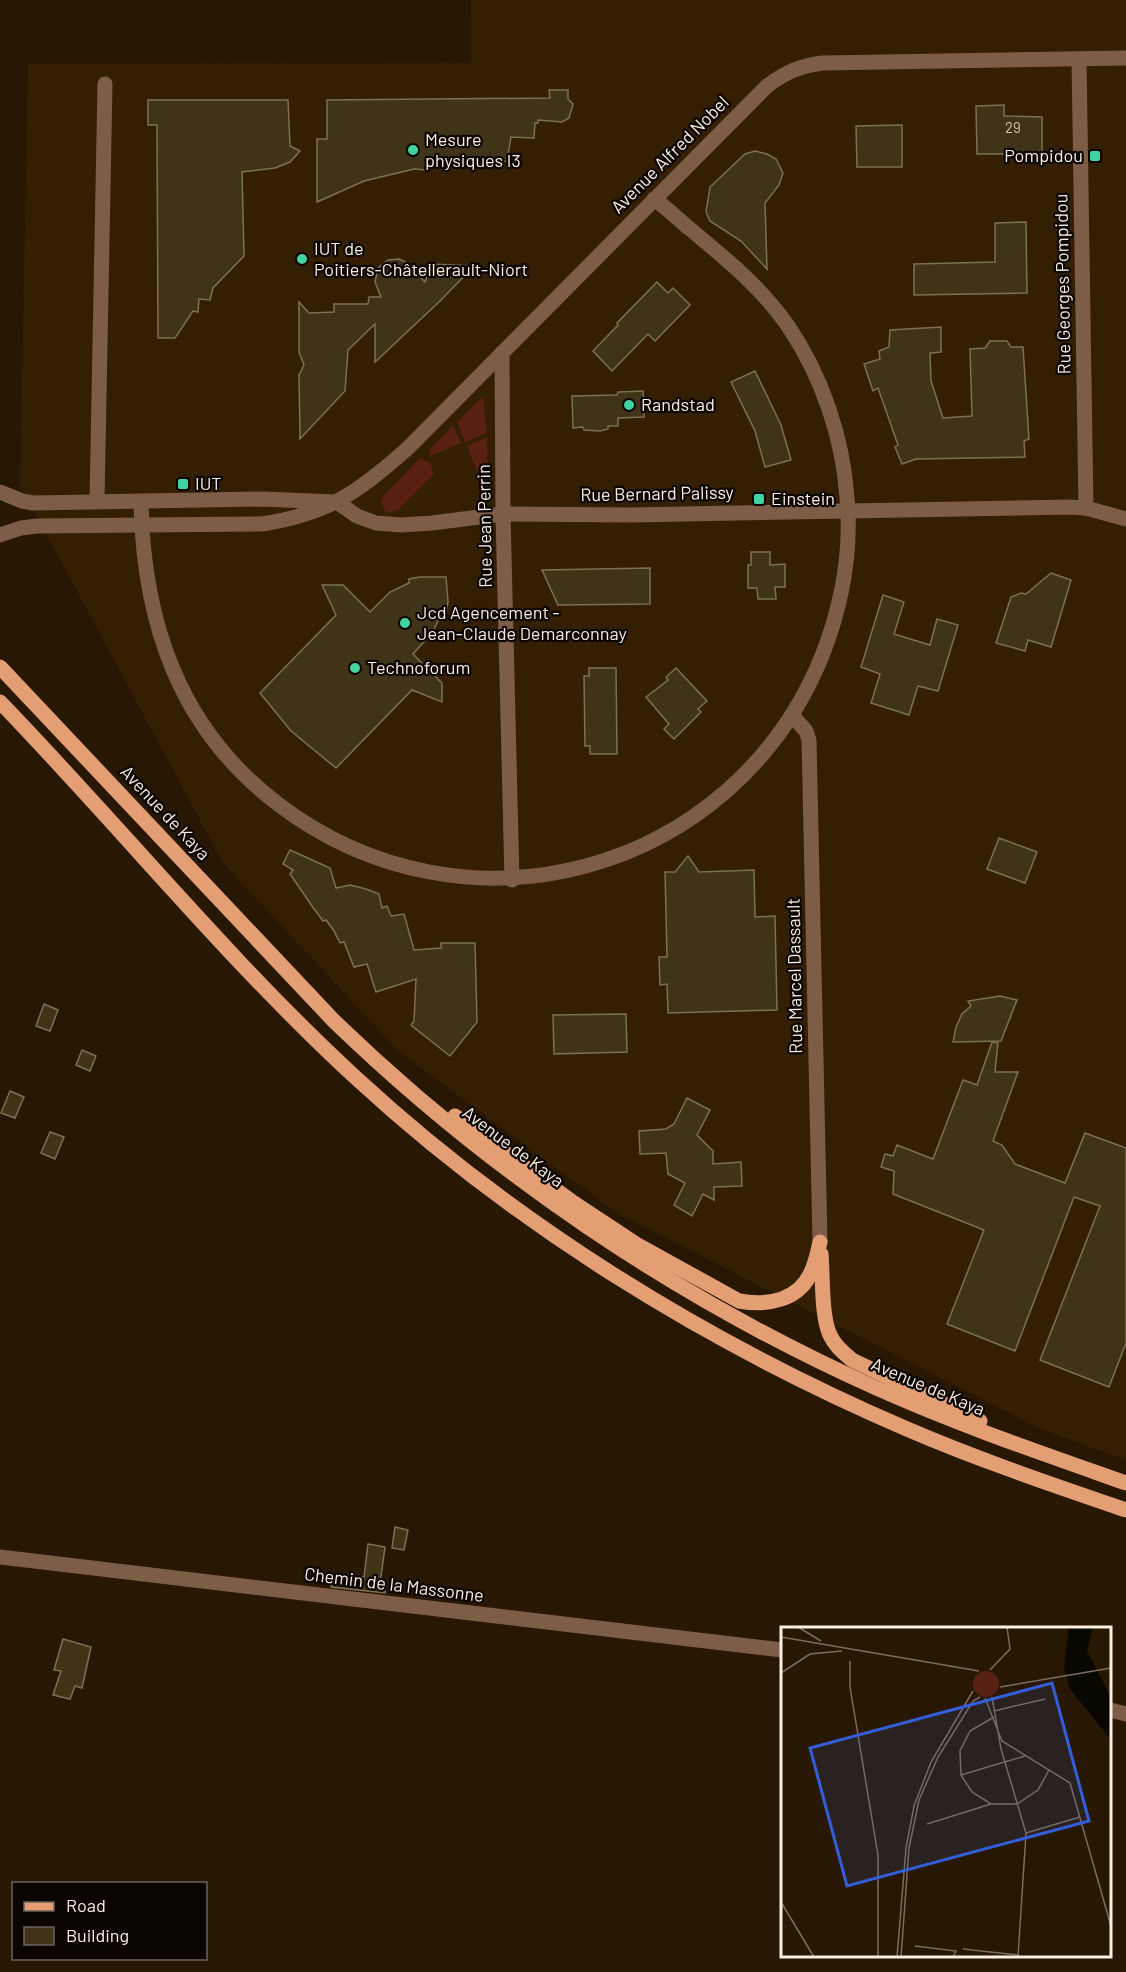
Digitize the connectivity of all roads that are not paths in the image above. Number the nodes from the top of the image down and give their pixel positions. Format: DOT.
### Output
graph roads {
  1 [pos="1126,58"];
  2 [pos="1078,59"];
  3 [pos="105,84"];
  4 [pos="654,200"];
  5 [pos="502,352"];
  6 [pos="0,492"];
  7 [pos="97,501"];
  8 [pos="141,501"];
  9 [pos="337,502"];
  10 [pos="1086,508"];
  11 [pos="848,511"];
  12 [pos="503,514"];
  13 [pos="1126,519"];
  14 [pos="141,524"];
  15 [pos="0,535"];
  16 [pos="0,667"];
  17 [pos="0,702"];
  18 [pos="792,715"];
  19 [pos="512,879"];
  20 [pos="374,1060"];
  21 [pos="820,1242"];
  22 [pos="1046,1454"];
  23 [pos="1126,1483"];
  24 [pos="1126,1510"];
  25 [pos="0,1557"];
  26 [pos="781,1650"];
  27 [pos="1111,1710"];
  28 [pos="1126,1714"];
  1 -- 2 [label="street, Avenue Alfred Nobel"];
  2 -- 4 [label="street, Avenue Alfred Nobel"];
  2 -- 10 [label="street, Rue Georges Pompidou"];
  3 -- 7 [label="street"];
  4 -- 5 [label="street, Avenue Alfred Nobel"];
  4 -- 11 [label="street"];
  5 -- 9 [label="street, Avenue Alfred Nobel"];
  5 -- 12 [label="street, Rue Jean Perrin"];
  6 -- 7 [label="street"];
  7 -- 8 [label="street"];
  8 -- 9 [label="street"];
  8 -- 14 [label="street"];
  9 -- 12 [label="street, Rue Bernard Palissy"];
  9 -- 14 [label="street, Avenue Alfred Nobel"];
  10 -- 11 [label="street, Rue Bernard Palissy"];
  10 -- 13 [label="street, Rue Bernard Palissy"];
  11 -- 12 [label="street, Rue Bernard Palissy"];
  11 -- 18 [label="street"];
  12 -- 19 [label="street, Rue Jean Perrin"];
  14 -- 15 [label="street, Avenue Alfred Nobel"];
  14 -- 19 [label="street"];
  16 -- 20 [label="main road, Avenue de Kaya"];
  17 -- 24 [label="main road"];
  18 -- 19 [label="street"];
  18 -- 21 [label="street, Rue Marcel Dassault"];
  20 -- 21 [label="main road"];
  20 -- 22 [label="main road, Avenue de Kaya"];
  21 -- 22 [label="main road"];
  22 -- 23 [label="main road, Avenue de Kaya"];
  25 -- 26 [label="street, Chemin de la Massonne"];
  27 -- 28 [label="street"];
}
